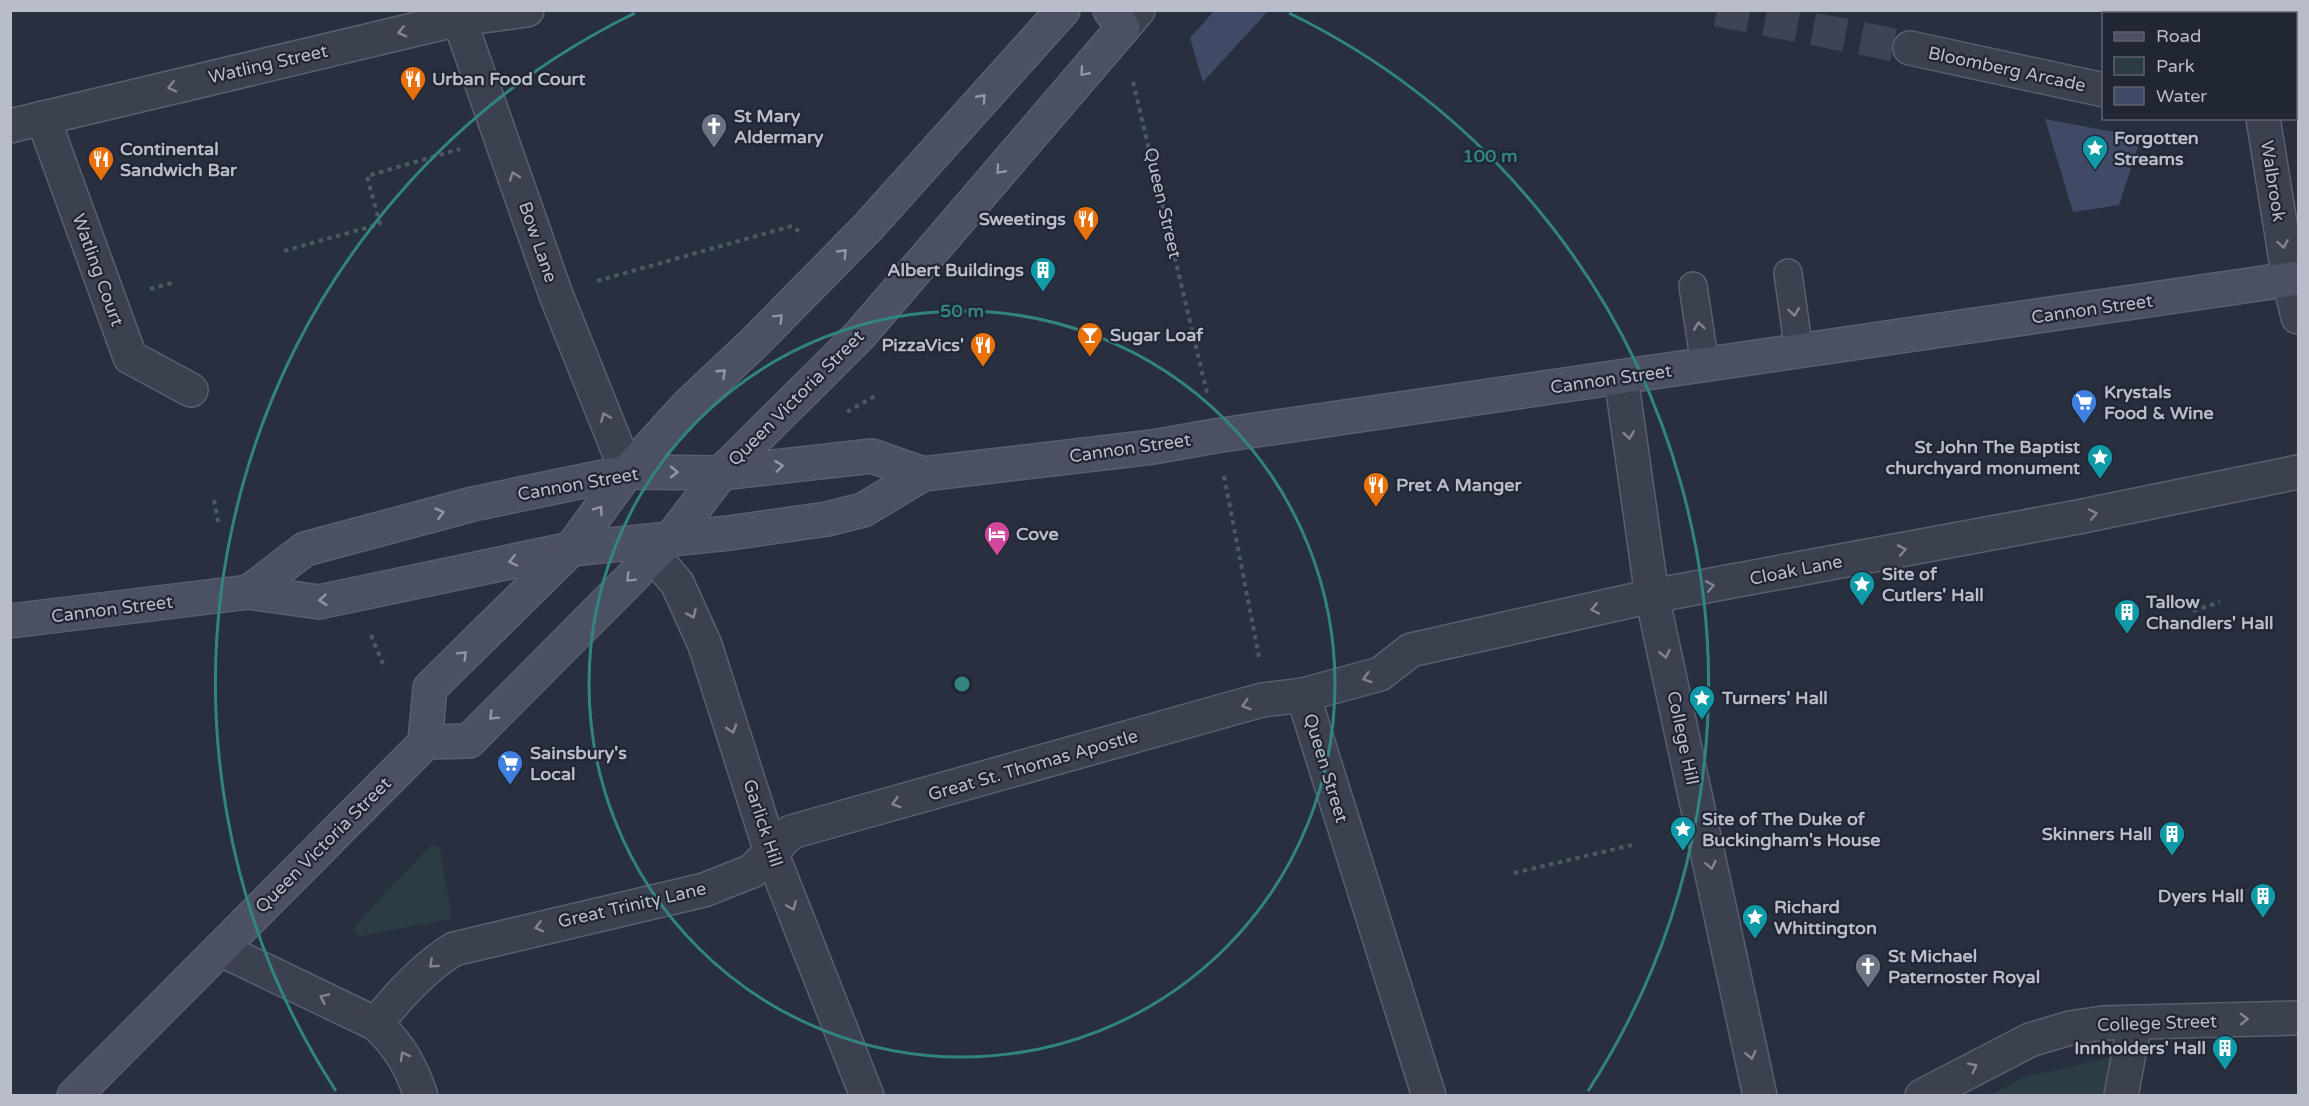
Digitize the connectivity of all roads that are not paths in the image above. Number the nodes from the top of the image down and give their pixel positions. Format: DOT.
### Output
graph roads {
  1 [pos="526,10"];
  2 [pos="1063,10"];
  3 [pos="458,15"];
  4 [pos="1124,16"];
  5 [pos="1910,48"];
  6 [pos="2102,90"];
  7 [pos="43,118"];
  8 [pos="2255,120"];
  9 [pos="10,126"];
  10 [pos="1788,273"];
  11 [pos="2294,279"];
  12 [pos="1693,286"];
  13 [pos="2298,317"];
  14 [pos="1799,352"];
  15 [pos="1705,365"];
  16 [pos="1621,377"];
  17 [pos="191,390"];
  18 [pos="627,472"];
  19 [pos="2298,472"];
  20 [pos="721,473"];
  21 [pos="923,474"];
  22 [pos="663,546"];
  23 [pos="570,549"];
  24 [pos="249,591"];
  25 [pos="1652,596"];
  26 [pos="10,621"];
  27 [pos="1303,695"];
  28 [pos="425,742"];
  29 [pos="771,852"];
  30 [pos="220,949"];
  31 [pos="2298,1018"];
  32 [pos="2135,1022"];
  33 [pos="376,1024"];
  34 [pos="74,1095"];
  35 [pos="421,1095"];
  36 [pos="867,1095"];
  37 [pos="1429,1095"];
  38 [pos="1760,1095"];
  39 [pos="1922,1095"];
  40 [pos="2121,1095"];
  1 -- 3 [label="street, Watling Street"];
  18 -- 2 [label="street, one-way"];
  3 -- 7 [label="street, Watling Street, one-way"];
  18 -- 3 [label="street, Bow Lane, one-way"];
  4 -- 20 [label="street, Queen Victoria Street, one-way"];
  5 -- 6 [label="street, Bloomberg Arcade"];
  7 -- 9 [label="street, Watling Street"];
  7 -- 17 [label="street, Watling Court"];
  8 -- 11 [label="street, Walbrook, one-way"];
  10 -- 14 [label="lane, one-way"];
  11 -- 13 [label="street, Walbrook"];
  11 -- 14 [label="street, Cannon Street"];
  15 -- 12 [label="lane, one-way"];
  14 -- 15 [label="street, Cannon Street"];
  15 -- 16 [label="street, Cannon Street"];
  16 -- 21 [label="street, Cannon Street"];
  16 -- 25 [label="street, College Hill, one-way"];
  18 -- 20 [label="street, Cannon Street, one-way"];
  23 -- 18 [label="street, one-way"];
  24 -- 18 [label="street, Cannon Street, one-way"];
  25 -- 19 [label="street, Cloak Lane, one-way"];
  20 -- 21 [label="street, Cannon Street, one-way"];
  20 -- 22 [label="street, Queen Victoria Street"];
  21 -- 22 [label="street, Cannon Street"];
  22 -- 23 [label="street, Cannon Street"];
  22 -- 28 [label="street, Queen Victoria Street, one-way"];
  22 -- 29 [label="street, Garlick Hill, one-way"];
  23 -- 24 [label="street, Cannon Street, one-way"];
  28 -- 23 [label="street, one-way"];
  24 -- 26 [label="street, Cannon Street"];
  25 -- 27 [label="street, Cloak Lane, one-way"];
  25 -- 38 [label="street, College Hill, one-way"];
  27 -- 29 [label="street, Great St. Thomas Apostle, one-way"];
  27 -- 37 [label="street, Queen Street"];
  28 -- 30 [label="street, Queen Victoria Street"];
  29 -- 33 [label="street, Great Trinity Lane, one-way"];
  29 -- 36 [label="street, Garlick Hill, one-way"];
  33 -- 30 [label="street, one-way"];
  30 -- 34 [label="street, Queen Victoria Street"];
  32 -- 31 [label="street, College Street, one-way"];
  39 -- 32 [label="street, College Street, one-way"];
  32 -- 40 [label="street"];
  35 -- 33 [label="street, one-way"];
}
